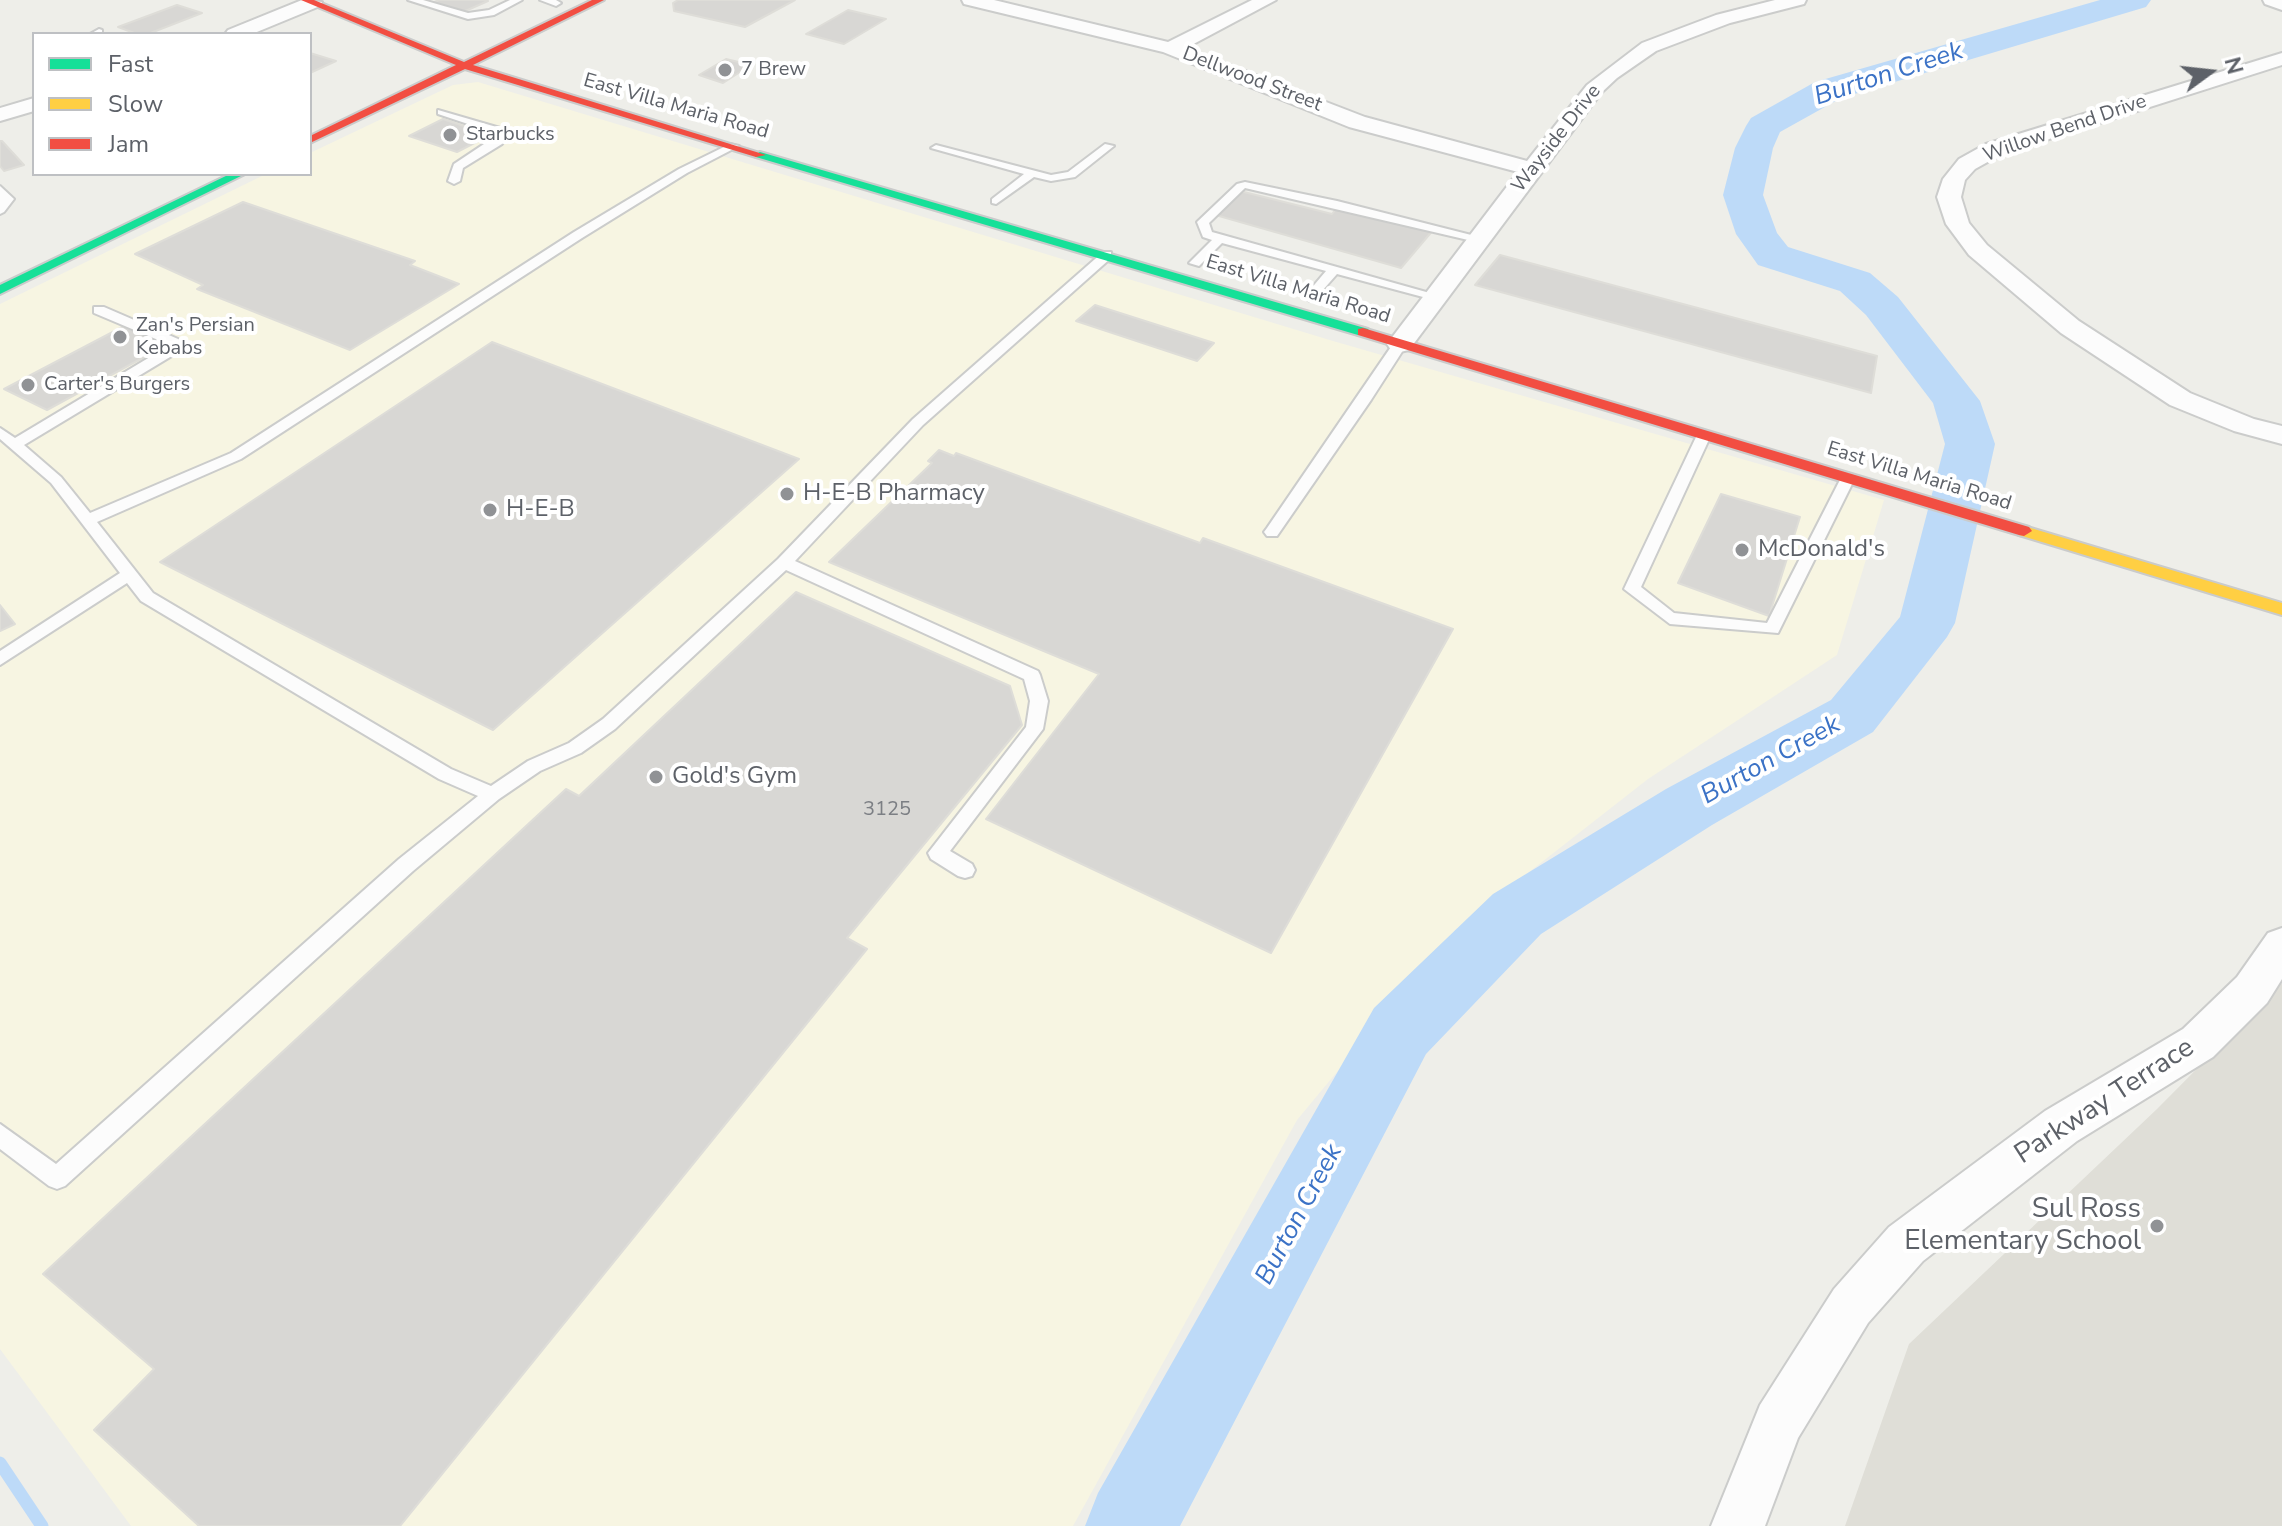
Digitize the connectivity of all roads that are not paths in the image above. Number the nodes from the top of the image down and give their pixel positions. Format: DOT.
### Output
graph roads {
  1 [pos="413,0"];
  2 [pos="517,0"];
  3 [pos="599,0"];
  4 [pos="971,0"];
  5 [pos="1267,0"];
  6 [pos="1710,0"];
  7 [pos="1797,0"];
  8 [pos="2272,0"];
  9 [pos="310,1"];
  10 [pos="554,1"];
  11 [pos="2282,4"];
  12 [pos="1740,15"];
  13 [pos="240,32"];
  14 [pos="469,44"];
  15 [pos="1170,48"];
  16 [pos="493,52"];
  17 [pos="442,56"];
  18 [pos="516,59"];
  19 [pos="2282,59"];
  20 [pos="466,66"];
  21 [pos="32,105"];
  22 [pos="442,112"];
  23 [pos="0,115"];
  24 [pos="312,119"];
  25 [pos="312,139"];
  26 [pos="734,146"];
  27 [pos="1109,146"];
  28 [pos="936,148"];
  29 [pos="1532,169"];
  30 [pos="1031,174"];
  31 [pos="195,176"];
  32 [pos="235,176"];
  33 [pos="454,181"];
  34 [pos="0,189"];
  35 [pos="997,202"];
  36 [pos="0,210"];
  37 [pos="1220,239"];
  38 [pos="1481,239"];
  39 [pos="40,250"];
  40 [pos="1107,255"];
  41 [pos="1195,263"];
  42 [pos="1335,269"];
  43 [pos="1253,280"];
  44 [pos="0,290"];
  45 [pos="1310,297"];
  46 [pos="1438,297"];
  47 [pos="99,310"];
  48 [pos="1405,336"];
  49 [pos="1484,349"];
  50 [pos="0,432"];
  51 [pos="1704,435"];
  52 [pos="2282,435"];
  53 [pos="17,443"];
  54 [pos="1848,478"];
  55 [pos="87,520"];
  56 [pos="1272,532"];
  57 [pos="784,563"];
  58 [pos="129,574"];
  59 [pos="2282,609"];
  60 [pos="0,659"];
  61 [pos="493,794"];
  62 [pos="965,870"];
  63 [pos="2282,945"];
  64 [pos="0,1135"];
  65 [pos="1738,1526"];
  1 -- 2 [label="lane"];
  3 -- 16 [label="main road"];
  4 -- 15 [label="street, Dellwood Street"];
  5 -- 15 [label="street"];
  6 -- 12 [label="street"];
  7 -- 12 [label="street, Wayside Drive"];
  8 -- 11 [label="street"];
  9 -- 13 [label="street"];
  9 -- 17 [label="main road, East Villa Maria Road"];
  10 -- 14 [label="main road"];
  12 -- 29 [label="street, Wayside Drive"];
  14 -- 16 [label="main road"];
  14 -- 17 [label="main road"];
  15 -- 29 [label="street, Dellwood Street"];
  16 -- 18 [label="main road"];
  16 -- 20 [label="main road"];
  17 -- 20 [label="main road, East Villa Maria Road"];
  17 -- 24 [label="main road"];
  19 -- 52 [label="street, Willow Bend Drive"];
  20 -- 25 [label="main road"];
  20 -- 26 [label="main road, East Villa Maria Road"];
  21 -- 23 [label="street"];
  22 -- 33 [label="lane"];
  26 -- 40 [label="main road, East Villa Maria Road"];
  26 -- 55 [label="lane"];
  27 -- 30 [label="lane"];
  28 -- 30 [label="lane"];
  29 -- 38 [label="street, Wayside Drive"];
  30 -- 35 [label="lane"];
  31 -- 39 [label="main road"];
  32 -- 44 [label="main road"];
  34 -- 36 [label="lane"];
  37 -- 38 [label="lane"];
  37 -- 41 [label="lane"];
  37 -- 42 [label="lane"];
  38 -- 46 [label="street, Wayside Drive"];
  40 -- 48 [label="main road, East Villa Maria Road"];
  40 -- 57 [label="lane"];
  42 -- 45 [label="lane"];
  42 -- 46 [label="lane"];
  43 -- 45 [label="main road, East Villa Maria Road"];
  45 -- 48 [label="main road, East Villa Maria Road"];
  46 -- 48 [label="street, Wayside Drive"];
  47 -- 53 [label="lane"];
  48 -- 49 [label="main road, East Villa Maria Road"];
  48 -- 51 [label="main road, East Villa Maria Road"];
  48 -- 56 [label="lane"];
  50 -- 53 [label="lane"];
  51 -- 54 [label="main road, East Villa Maria Road"];
  51 -- 54 [label="lane"];
  53 -- 55 [label="lane"];
  54 -- 59 [label="main road, East Villa Maria Road"];
  55 -- 58 [label="lane"];
  57 -- 61 [label="lane"];
  57 -- 62 [label="lane"];
  58 -- 60 [label="lane"];
  58 -- 61 [label="lane"];
  61 -- 64 [label="lane"];
  63 -- 65 [label="street, Parkway Terrace"];
}
